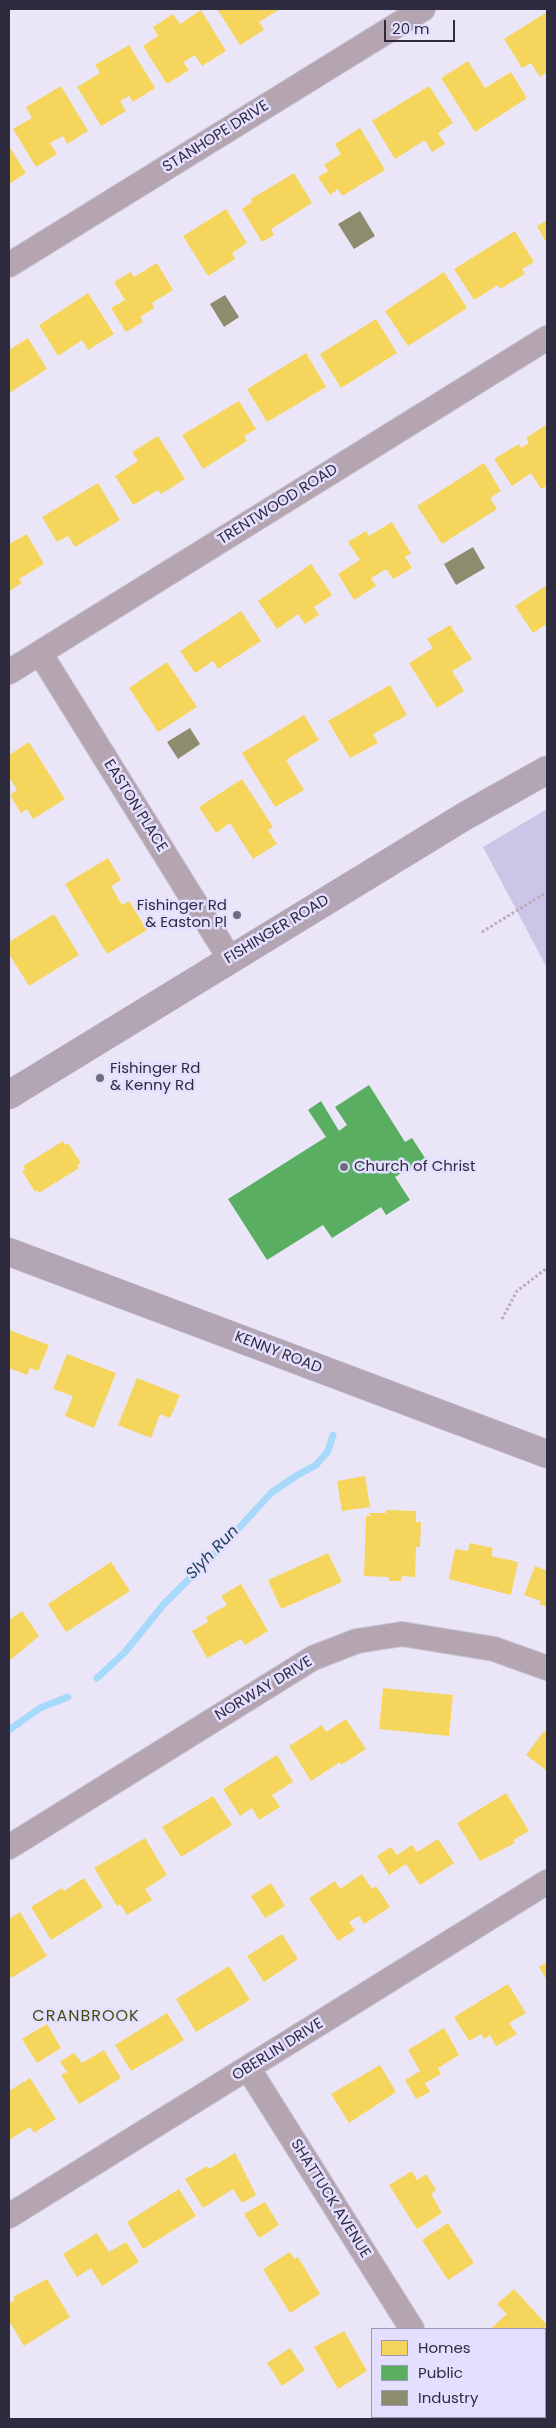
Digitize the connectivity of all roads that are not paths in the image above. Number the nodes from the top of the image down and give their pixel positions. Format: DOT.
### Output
graph roads {
  1 [pos="423,9"];
  2 [pos="9,265"];
  3 [pos="547,338"];
  4 [pos="40,652"];
  5 [pos="9,672"];
  6 [pos="547,770"];
  7 [pos="230,958"];
  8 [pos="37,1078"];
  9 [pos="9,1095"];
  10 [pos="9,1108"];
  11 [pos="9,1252"];
  12 [pos="547,1454"];
  13 [pos="547,1668"];
  14 [pos="9,1847"];
  15 [pos="547,1882"];
  16 [pos="248,2068"];
  17 [pos="9,2216"];
  18 [pos="411,2328"];
  1 -- 2 [label="street, STANHOPE DRIVE"];
  3 -- 4 [label="street, TRENTWOOD ROAD"];
  4 -- 5 [label="street, TRENTWOOD ROAD"];
  4 -- 7 [label="street, EASTON PLACE"];
  6 -- 7 [label="main road, FISHINGER ROAD"];
  7 -- 8 [label="main road, FISHINGER ROAD"];
  8 -- 9 [label="main road, FISHINGER ROAD"];
  8 -- 10 [label="main road"];
  11 -- 12 [label="main road, KENNY ROAD"];
  13 -- 14 [label="street, NORWAY DRIVE"];
  15 -- 16 [label="street, OBERLIN DRIVE"];
  16 -- 17 [label="street, OBERLIN DRIVE"];
  16 -- 18 [label="street, SHATTUCK AVENUE"];
}
